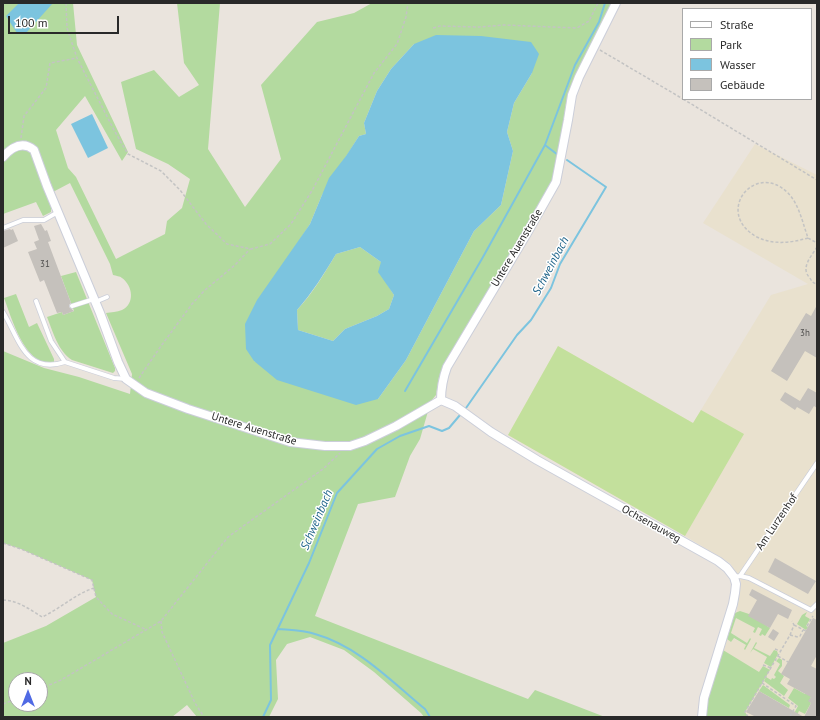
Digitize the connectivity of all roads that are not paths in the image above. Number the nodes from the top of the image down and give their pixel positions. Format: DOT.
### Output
graph roads {
  1 [pos="616,3"];
  2 [pos="3,157"];
  3 [pos="58,212"];
  4 [pos="3,228"];
  5 [pos="107,297"];
  6 [pos="95,300"];
  7 [pos="36,301"];
  8 [pos="72,306"];
  9 [pos="3,312"];
  10 [pos="65,362"];
  11 [pos="126,379"];
  12 [pos="441,400"];
  13 [pos="817,463"];
  14 [pos="737,576"];
  15 [pos="817,604"];
  16 [pos="702,717"];
  1 -- 12 [label="street, Untere Auenstraße"];
  2 -- 3 [label="street, Untere Auenstraße"];
  3 -- 4 [label="lane"];
  3 -- 6 [label="street, Untere Auenstraße"];
  5 -- 6 [label="lane"];
  6 -- 8 [label="lane"];
  6 -- 11 [label="street, Untere Auenstraße"];
  7 -- 10 [label="lane"];
  9 -- 10 [label="lane"];
  10 -- 11 [label="lane"];
  11 -- 12 [label="street, Untere Auenstraße"];
  12 -- 14 [label="street, Ochsenauweg"];
  13 -- 14 [label="lane, Am Lurzenhof"];
  14 -- 15 [label="lane"];
  14 -- 16 [label="street"];
}
